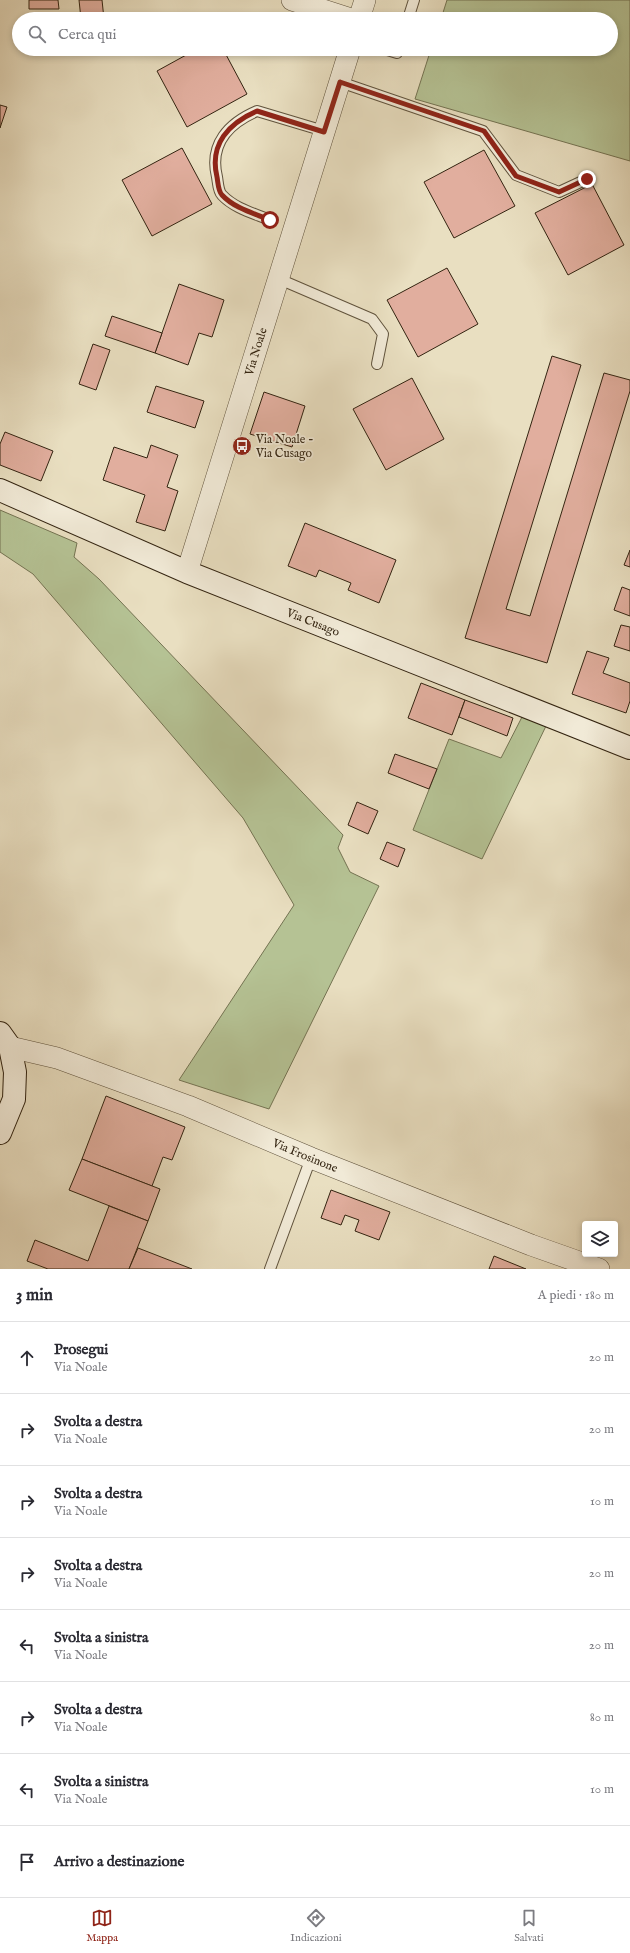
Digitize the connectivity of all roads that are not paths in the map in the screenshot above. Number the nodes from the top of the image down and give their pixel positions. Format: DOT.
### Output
graph roads {
  1 [pos="292,0"];
  2 [pos="365,0"];
  3 [pos="414,0"];
  4 [pos="329,12"];
  5 [pos="361,12"];
  6 [pos="410,12"];
  7 [pos="348,56"];
  8 [pos="340,82"];
  9 [pos="324,132"];
  10 [pos="587,179"];
  11 [pos="270,220"];
  12 [pos="279,279"];
  13 [pos="378,364"];
  14 [pos="0,490"];
  15 [pos="187,572"];
  16 [pos="630,748"];
  17 [pos="5,1040"];
  18 [pos="0,1133"];
  19 [pos="311,1158"];
  20 [pos="270,1269"];
  21 [pos="599,1269"];
  1 -- 4 [label="street"];
  2 -- 5 [label="street"];
  3 -- 6 [label="lane"];
  7 -- 8 [label="street, Via Noale"];
  8 -- 9 [label="street, Via Noale"];
  8 -- 10 [label="lane"];
  9 -- 11 [label="lane"];
  9 -- 12 [label="street, Via Noale"];
  12 -- 13 [label="lane"];
  12 -- 15 [label="street, Via Noale"];
  14 -- 15 [label="street, Via Cusago"];
  15 -- 16 [label="street, Via Cusago"];
  17 -- 18 [label="street"];
  17 -- 19 [label="street, Via Frosinone"];
  19 -- 20 [label="lane"];
  19 -- 21 [label="street, Via Frosinone"];
}
